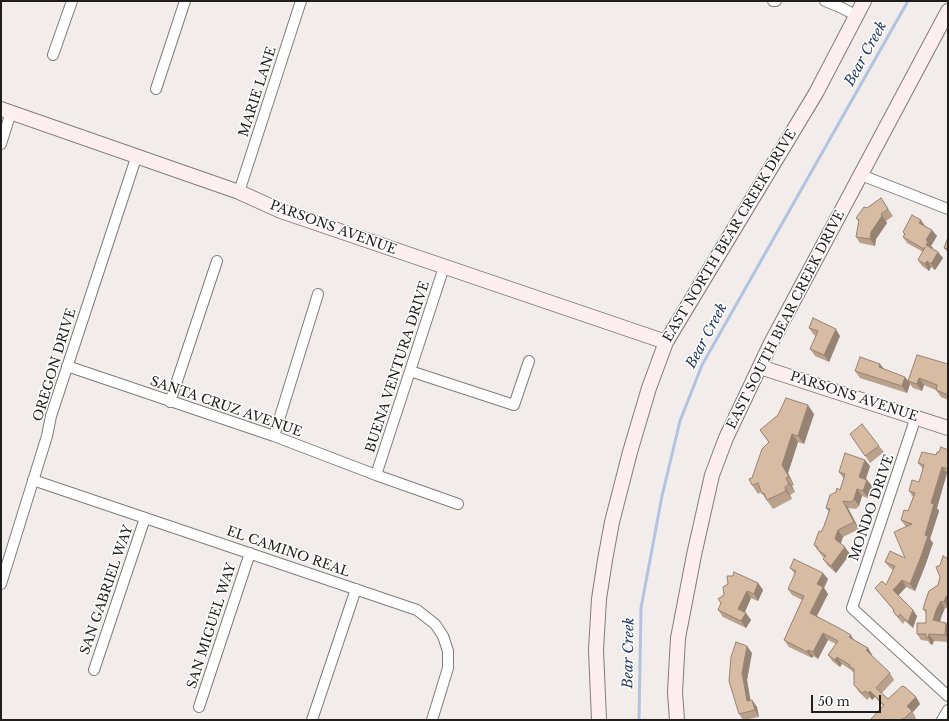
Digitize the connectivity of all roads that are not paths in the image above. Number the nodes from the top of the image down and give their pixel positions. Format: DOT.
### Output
graph roads {
  1 [pos="72,1"];
  2 [pos="184,1"];
  3 [pos="301,1"];
  4 [pos="773,1"];
  5 [pos="776,1"];
  6 [pos="824,1"];
  7 [pos="864,1"];
  8 [pos="948,11"];
  9 [pos="857,16"];
  10 [pos="53,55"];
  11 [pos="156,90"];
  12 [pos="6,110"];
  13 [pos="1,144"];
  14 [pos="137,155"];
  15 [pos="861,175"];
  16 [pos="239,192"];
  17 [pos="948,208"];
  18 [pos="217,262"];
  19 [pos="444,267"];
  20 [pos="318,294"];
  21 [pos="666,342"];
  22 [pos="529,361"];
  23 [pos="67,366"];
  24 [pos="760,367"];
  25 [pos="410,371"];
  26 [pos="170,402"];
  27 [pos="916,417"];
  28 [pos="948,428"];
  29 [pos="274,436"];
  30 [pos="376,475"];
  31 [pos="33,480"];
  32 [pos="458,504"];
  33 [pos="145,518"];
  34 [pos="250,553"];
  35 [pos="1,584"];
  36 [pos="356,589"];
  37 [pos="94,670"];
  38 [pos="948,696"];
  39 [pos="199,707"];
  40 [pos="948,710"];
  41 [pos="312,720"];
  42 [pos="432,720"];
  43 [pos="599,720"];
  44 [pos="677,720"];
  45 [pos="942,720"];
  1 -- 10 [label="street"];
  2 -- 11 [label="street"];
  3 -- 16 [label="street, MARIE LANE"];
  4 -- 5 [label="street"];
  6 -- 9 [label="street"];
  7 -- 9 [label="street, EAST NORTH BEAR CREEK DRIVE"];
  8 -- 15 [label="street, EAST SOUTH BEAR CREEK DRIVE"];
  9 -- 21 [label="street, EAST NORTH BEAR CREEK DRIVE"];
  12 -- 13 [label="street"];
  12 -- 14 [label="street, PARSONS AVENUE"];
  14 -- 16 [label="street, PARSONS AVENUE"];
  14 -- 23 [label="street, OREGON DRIVE"];
  15 -- 17 [label="street"];
  15 -- 24 [label="street, EAST SOUTH BEAR CREEK DRIVE"];
  16 -- 19 [label="street, PARSONS AVENUE"];
  18 -- 26 [label="street"];
  19 -- 21 [label="street, PARSONS AVENUE"];
  19 -- 25 [label="street, BUENA VENTURA DRIVE"];
  20 -- 29 [label="street"];
  21 -- 43 [label="street, EAST NORTH BEAR CREEK DRIVE"];
  22 -- 25 [label="street"];
  23 -- 26 [label="street, SANTA CRUZ AVENUE"];
  23 -- 31 [label="street, OREGON DRIVE"];
  24 -- 27 [label="street, PARSONS AVENUE"];
  24 -- 44 [label="street, EAST SOUTH BEAR CREEK DRIVE"];
  25 -- 30 [label="street, BUENA VENTURA DRIVE"];
  26 -- 29 [label="street, SANTA CRUZ AVENUE"];
  27 -- 28 [label="street, PARSONS AVENUE"];
  27 -- 38 [label="street, MONDO DRIVE"];
  29 -- 30 [label="street, SANTA CRUZ AVENUE"];
  30 -- 32 [label="street, SANTA CRUZ AVENUE"];
  31 -- 33 [label="street, EL CAMINO REAL"];
  31 -- 35 [label="street, OREGON DRIVE"];
  33 -- 34 [label="street, EL CAMINO REAL"];
  33 -- 37 [label="street, SAN GABRIEL WAY"];
  34 -- 36 [label="street, EL CAMINO REAL"];
  34 -- 39 [label="street, SAN MIGUEL WAY"];
  36 -- 41 [label="street"];
  36 -- 42 [label="street, EL CAMINO REAL"];
  40 -- 45 [label="street"];
}
